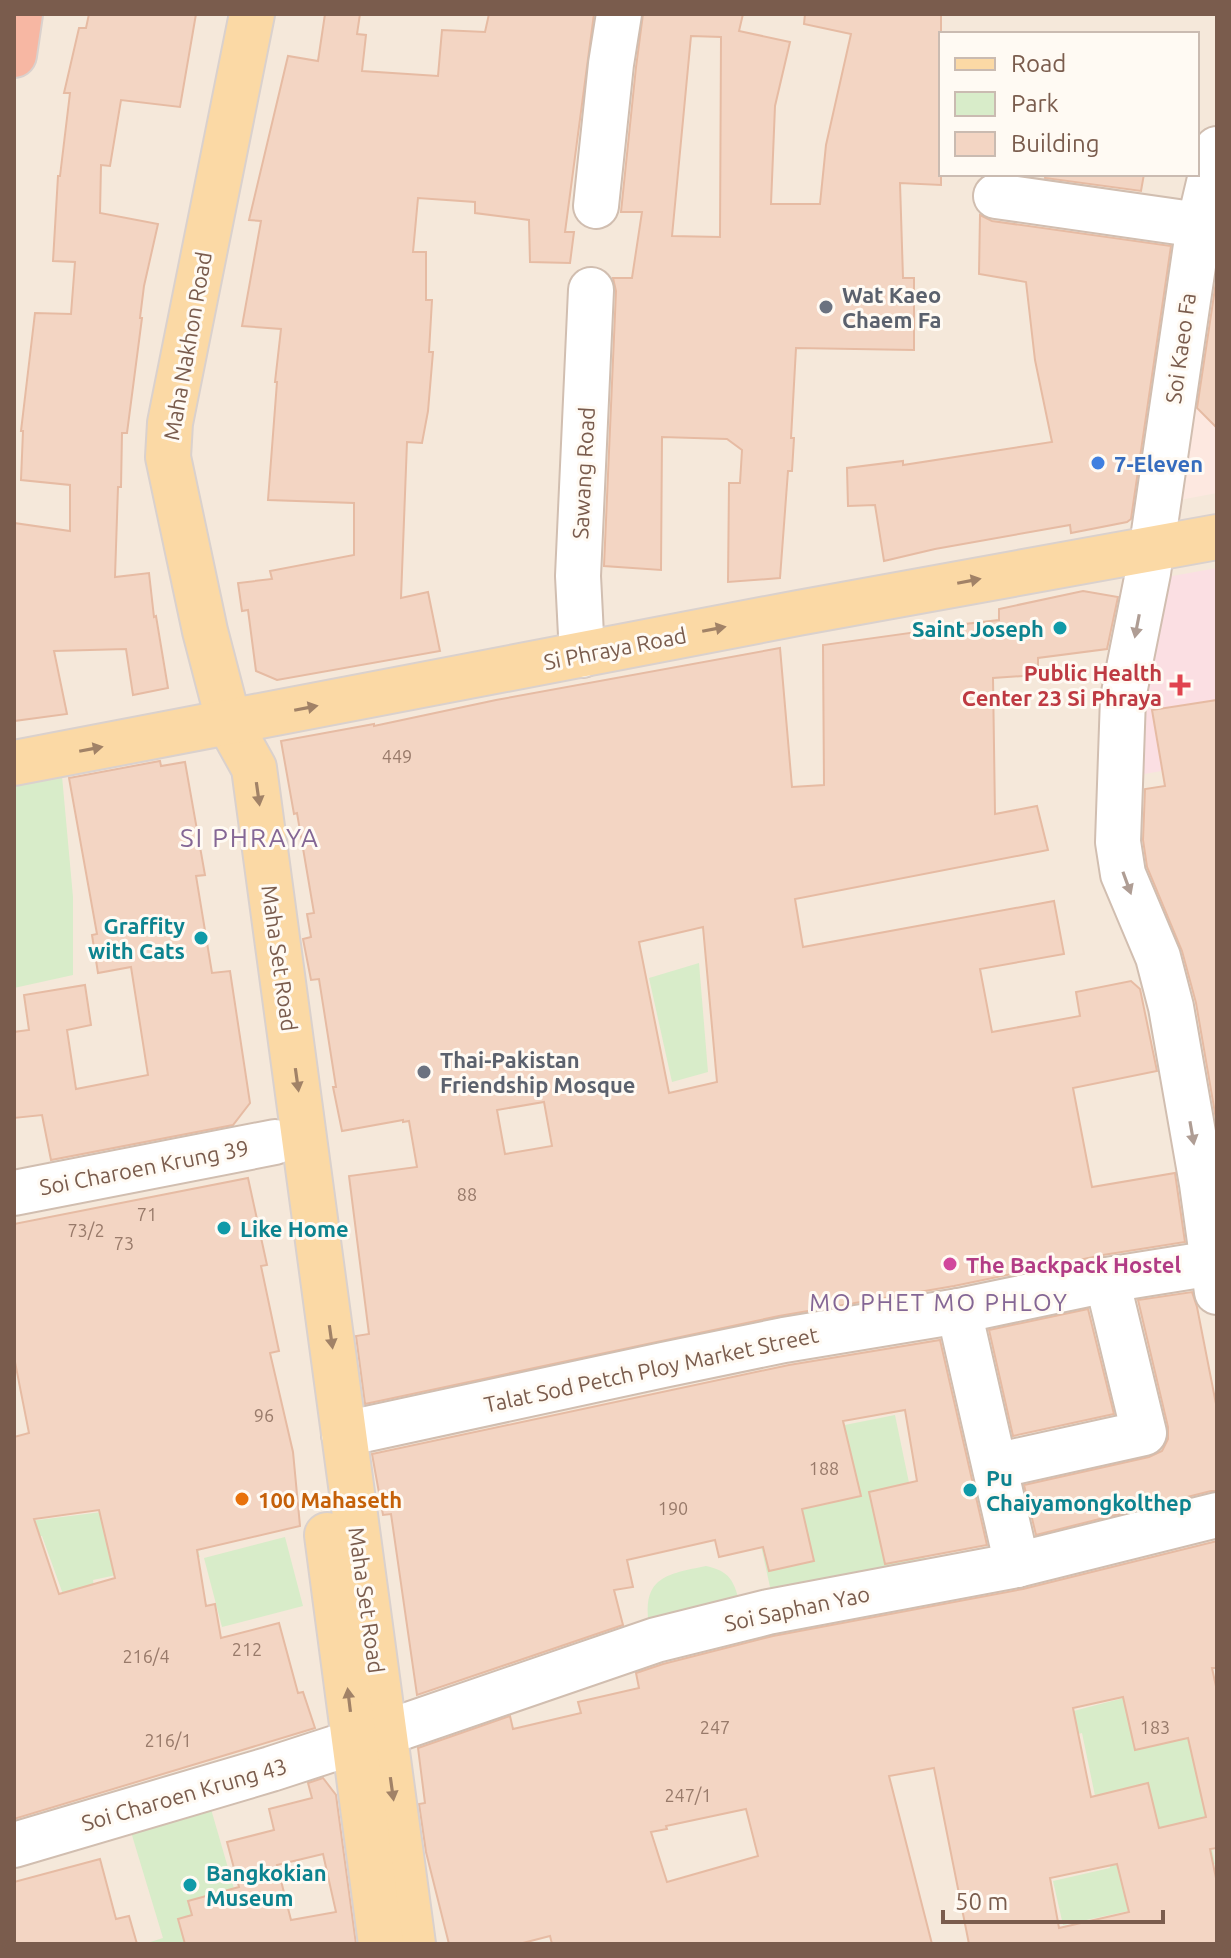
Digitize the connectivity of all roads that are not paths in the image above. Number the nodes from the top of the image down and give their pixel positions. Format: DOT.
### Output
graph roads {
  1 [pos="252,14"];
  2 [pos="619,14"];
  3 [pos="1216,159"];
  4 [pos="996,196"];
  5 [pos="596,206"];
  6 [pos="1199,225"];
  7 [pos="591,290"];
  8 [pos="1217,537"];
  9 [pos="1151,549"];
  10 [pos="582,655"];
  11 [pos="229,723"];
  12 [pos="14,763"];
  13 [pos="275,1142"];
  14 [pos="14,1193"];
  15 [pos="1215,1278"];
  16 [pos="1107,1280"];
  17 [pos="959,1311"];
  18 [pos="329,1437"];
  19 [pos="995,1466"];
  20 [pos="1217,1515"];
  21 [pos="1017,1565"];
  22 [pos="370,1738"];
  23 [pos="14,1845"];
  24 [pos="381,1944"];
  25 [pos="413,1944"];
  1 -- 11 [label="main road, Maha Nakhon Road"];
  2 -- 5 [label="street"];
  3 -- 6 [label="street, Soi Kaeo Fa"];
  4 -- 6 [label="street"];
  6 -- 9 [label="street, Soi Kaeo Fa"];
  7 -- 10 [label="street, Sawang Road"];
  8 -- 9 [label="main road, Si Phraya Road"];
  10 -- 9 [label="main road, Si Phraya Road, one-way"];
  9 -- 15 [label="street, Soi Kaeo Fa, one-way"];
  11 -- 10 [label="main road, Si Phraya Road, one-way"];
  12 -- 11 [label="main road, Si Phraya Road, one-way"];
  11 -- 13 [label="main road, Maha Set Road"];
  11 -- 18 [label="main road, Maha Set Road, one-way"];
  13 -- 14 [label="street, Soi Charoen Krung 39"];
  13 -- 18 [label="main road, Maha Set Road"];
  15 -- 16 [label="street, Talat Sod Petch Ploy Market Street"];
  16 -- 17 [label="street, Talat Sod Petch Ploy Market Street"];
  16 -- 19 [label="street"];
  17 -- 18 [label="street, Talat Sod Petch Ploy Market Street"];
  17 -- 19 [label="street"];
  18 -- 22 [label="main road, Maha Set Road"];
  19 -- 21 [label="street"];
  20 -- 21 [label="street, Soi Saphan Yao"];
  21 -- 22 [label="street, Soi Saphan Yao"];
  22 -- 23 [label="street, Soi Charoen Krung 43"];
  22 -- 24 [label="main road, Maha Set Road"];
  22 -- 25 [label="main road, Maha Set Road, one-way"];
}
